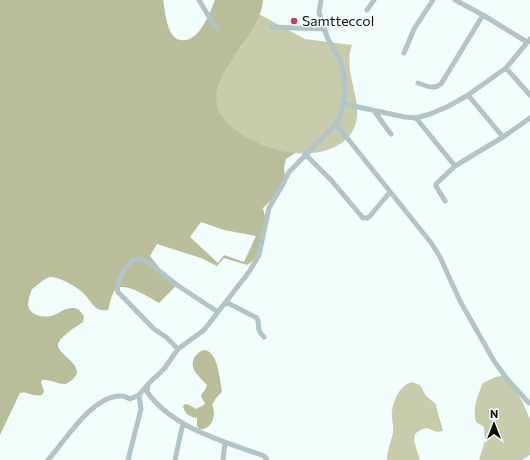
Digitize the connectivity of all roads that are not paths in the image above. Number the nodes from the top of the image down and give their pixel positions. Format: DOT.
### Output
graph roads {
  1 [pos="199,0"];
  2 [pos="321,0"];
  3 [pos="374,0"];
  4 [pos="433,0"];
  5 [pos="455,0"];
  6 [pos="367,10"];
  7 [pos="483,15"];
  8 [pos="215,27"];
  9 [pos="271,27"];
  10 [pos="324,29"];
  11 [pos="528,40"];
  12 [pos="404,53"];
  13 [pos="506,68"];
  14 [pos="418,83"];
  15 [pos="468,95"];
  16 [pos="530,95"];
  17 [pos="344,104"];
  18 [pos="374,111"];
  19 [pos="416,118"];
  20 [pos="530,118"];
  21 [pos="336,124"];
  22 [pos="391,134"];
  23 [pos="503,137"];
  24 [pos="305,154"];
  25 [pos="455,166"];
  26 [pos="390,192"];
  27 [pos="445,201"];
  28 [pos="226,302"];
  29 [pos="218,312"];
  30 [pos="264,337"];
  31 [pos="178,349"];
  32 [pos="148,384"];
  33 [pos="139,395"];
  34 [pos="529,403"];
  35 [pos="183,423"];
  36 [pos="225,443"];
  37 [pos="48,460"];
  38 [pos="128,460"];
  39 [pos="175,460"];
  40 [pos="223,460"];
  41 [pos="267,460"];
  1 -- 8 [label="street"];
  2 -- 10 [label="street"];
  3 -- 6 [label="street"];
  4 -- 12 [label="street"];
  5 -- 7 [label="street"];
  7 -- 11 [label="street"];
  7 -- 14 [label="street"];
  9 -- 10 [label="street"];
  10 -- 17 [label="street"];
  11 -- 13 [label="street"];
  13 -- 15 [label="street"];
  13 -- 16 [label="street"];
  15 -- 19 [label="street"];
  15 -- 23 [label="street"];
  17 -- 18 [label="street"];
  17 -- 21 [label="street"];
  18 -- 19 [label="street"];
  18 -- 22 [label="street"];
  19 -- 25 [label="street"];
  20 -- 23 [label="street"];
  21 -- 24 [label="street"];
  21 -- 26 [label="street"];
  23 -- 25 [label="street"];
  24 -- 26 [label="street"];
  24 -- 28 [label="street"];
  25 -- 27 [label="street"];
  26 -- 34 [label="street"];
  28 -- 29 [label="street"];
  28 -- 30 [label="street"];
  29 -- 31 [label="street"];
  29 -- 31 [label="street"];
  31 -- 32 [label="street"];
  32 -- 33 [label="street"];
  32 -- 35 [label="street"];
  33 -- 37 [label="street"];
  33 -- 38 [label="street"];
  35 -- 36 [label="street"];
  35 -- 39 [label="street"];
  36 -- 40 [label="street"];
  36 -- 41 [label="street"];
}
